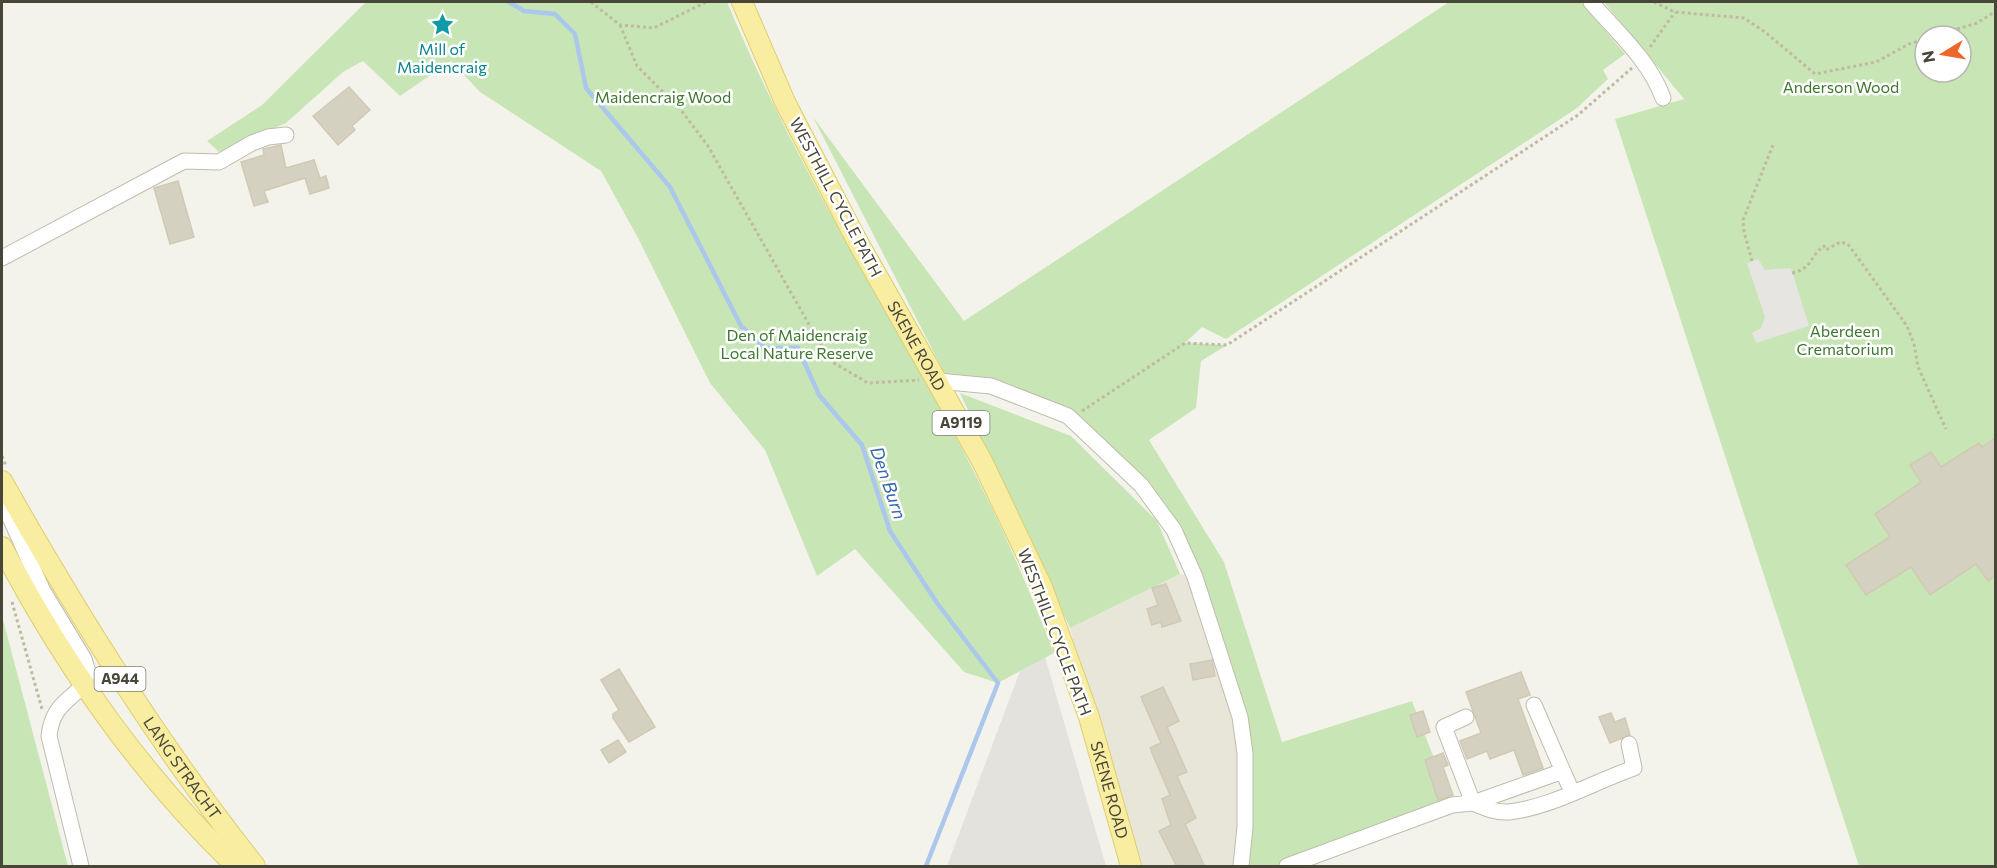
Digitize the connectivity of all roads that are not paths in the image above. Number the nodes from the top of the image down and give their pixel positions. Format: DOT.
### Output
graph roads {
  1 [pos="742,2"];
  2 [pos="1591,2"];
  3 [pos="1663,98"];
  4 [pos="286,135"];
  5 [pos="2,258"];
  6 [pos="931,381"];
  7 [pos="2,481"];
  8 [pos="2,500"];
  9 [pos="2,547"];
  10 [pos="83,685"];
  11 [pos="1534,705"];
  12 [pos="1466,717"];
  13 [pos="1629,744"];
  14 [pos="1563,771"];
  15 [pos="1572,792"];
  16 [pos="1473,803"];
  17 [pos="81,867"];
  18 [pos="236,867"];
  19 [pos="255,867"];
  20 [pos="1131,867"];
  21 [pos="1241,867"];
  22 [pos="1287,867"];
  1 -- 6 [label="main road, SKENE ROAD / A9119"];
  2 -- 3 [label="street"];
  4 -- 5 [label="street"];
  6 -- 20 [label="main road, SKENE ROAD / A9119"];
  6 -- 21 [label="street"];
  7 -- 19 [label="main road, LANG STRACHT / A944"];
  8 -- 10 [label="street"];
  9 -- 10 [label="main road, LANG STRACHT / A944"];
  10 -- 17 [label="street"];
  10 -- 18 [label="main road, LANG STRACHT / A944"];
  11 -- 14 [label="street"];
  12 -- 16 [label="street"];
  13 -- 15 [label="street"];
  14 -- 15 [label="street"];
  14 -- 16 [label="street"];
  15 -- 16 [label="street"];
  16 -- 22 [label="street"];
}
